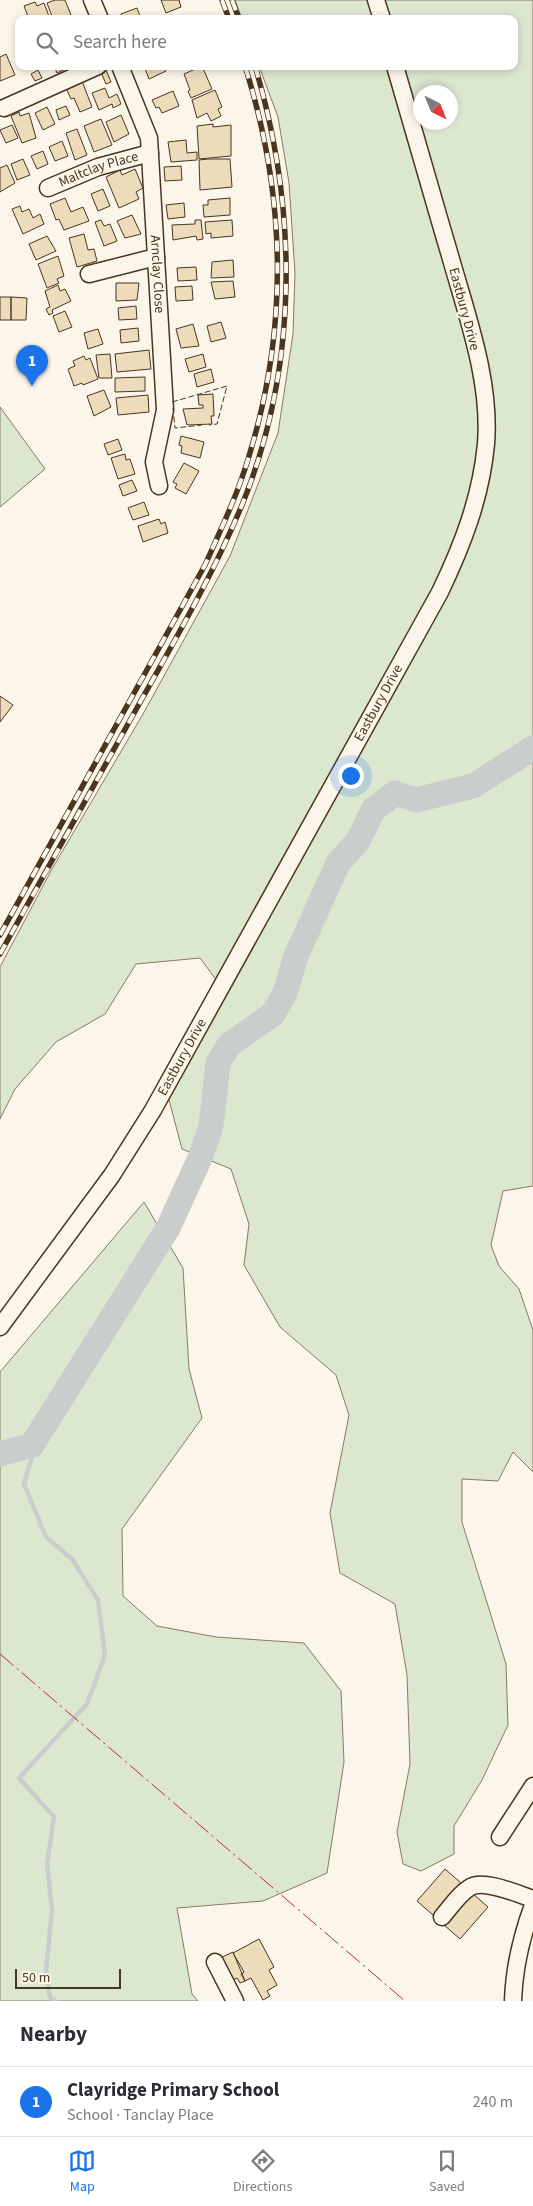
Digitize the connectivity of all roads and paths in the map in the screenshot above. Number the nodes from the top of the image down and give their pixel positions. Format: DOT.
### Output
graph roads {
  1 [pos="92,0"];
  2 [pos="376,0"];
  3 [pos="98,15"];
  4 [pos="381,15"];
  5 [pos="89,70"];
  6 [pos="122,70"];
  7 [pos="396,70"];
  8 [pos="4,108"];
  9 [pos="150,153"];
  10 [pos="48,188"];
  11 [pos="156,257"];
  12 [pos="89,274"];
  13 [pos="159,486"];
  14 [pos="0,1327"];
  15 [pos="533,1786"];
  16 [pos="500,1837"];
  17 [pos="533,1899"];
  18 [pos="533,1905"];
  19 [pos="442,1917"];
  20 [pos="216,1962"];
  21 [pos="235,2001"];
  22 [pos="513,2001"];
  1 -- 3 [label="street"];
  2 -- 4 [label="street"];
  5 -- 8 [label="street"];
  6 -- 9 [label="street, Arnclay Close"];
  7 -- 14 [label="street, Eastbury Drive"];
  9 -- 10 [label="street, Maltclay Place"];
  9 -- 11 [label="street, Arnclay Close"];
  11 -- 12 [label="street"];
  11 -- 13 [label="street, Arnclay Close"];
  15 -- 16 [label="street"];
  17 -- 19 [label="street"];
  18 -- 22 [label="street"];
  20 -- 21 [label="street"];
}
